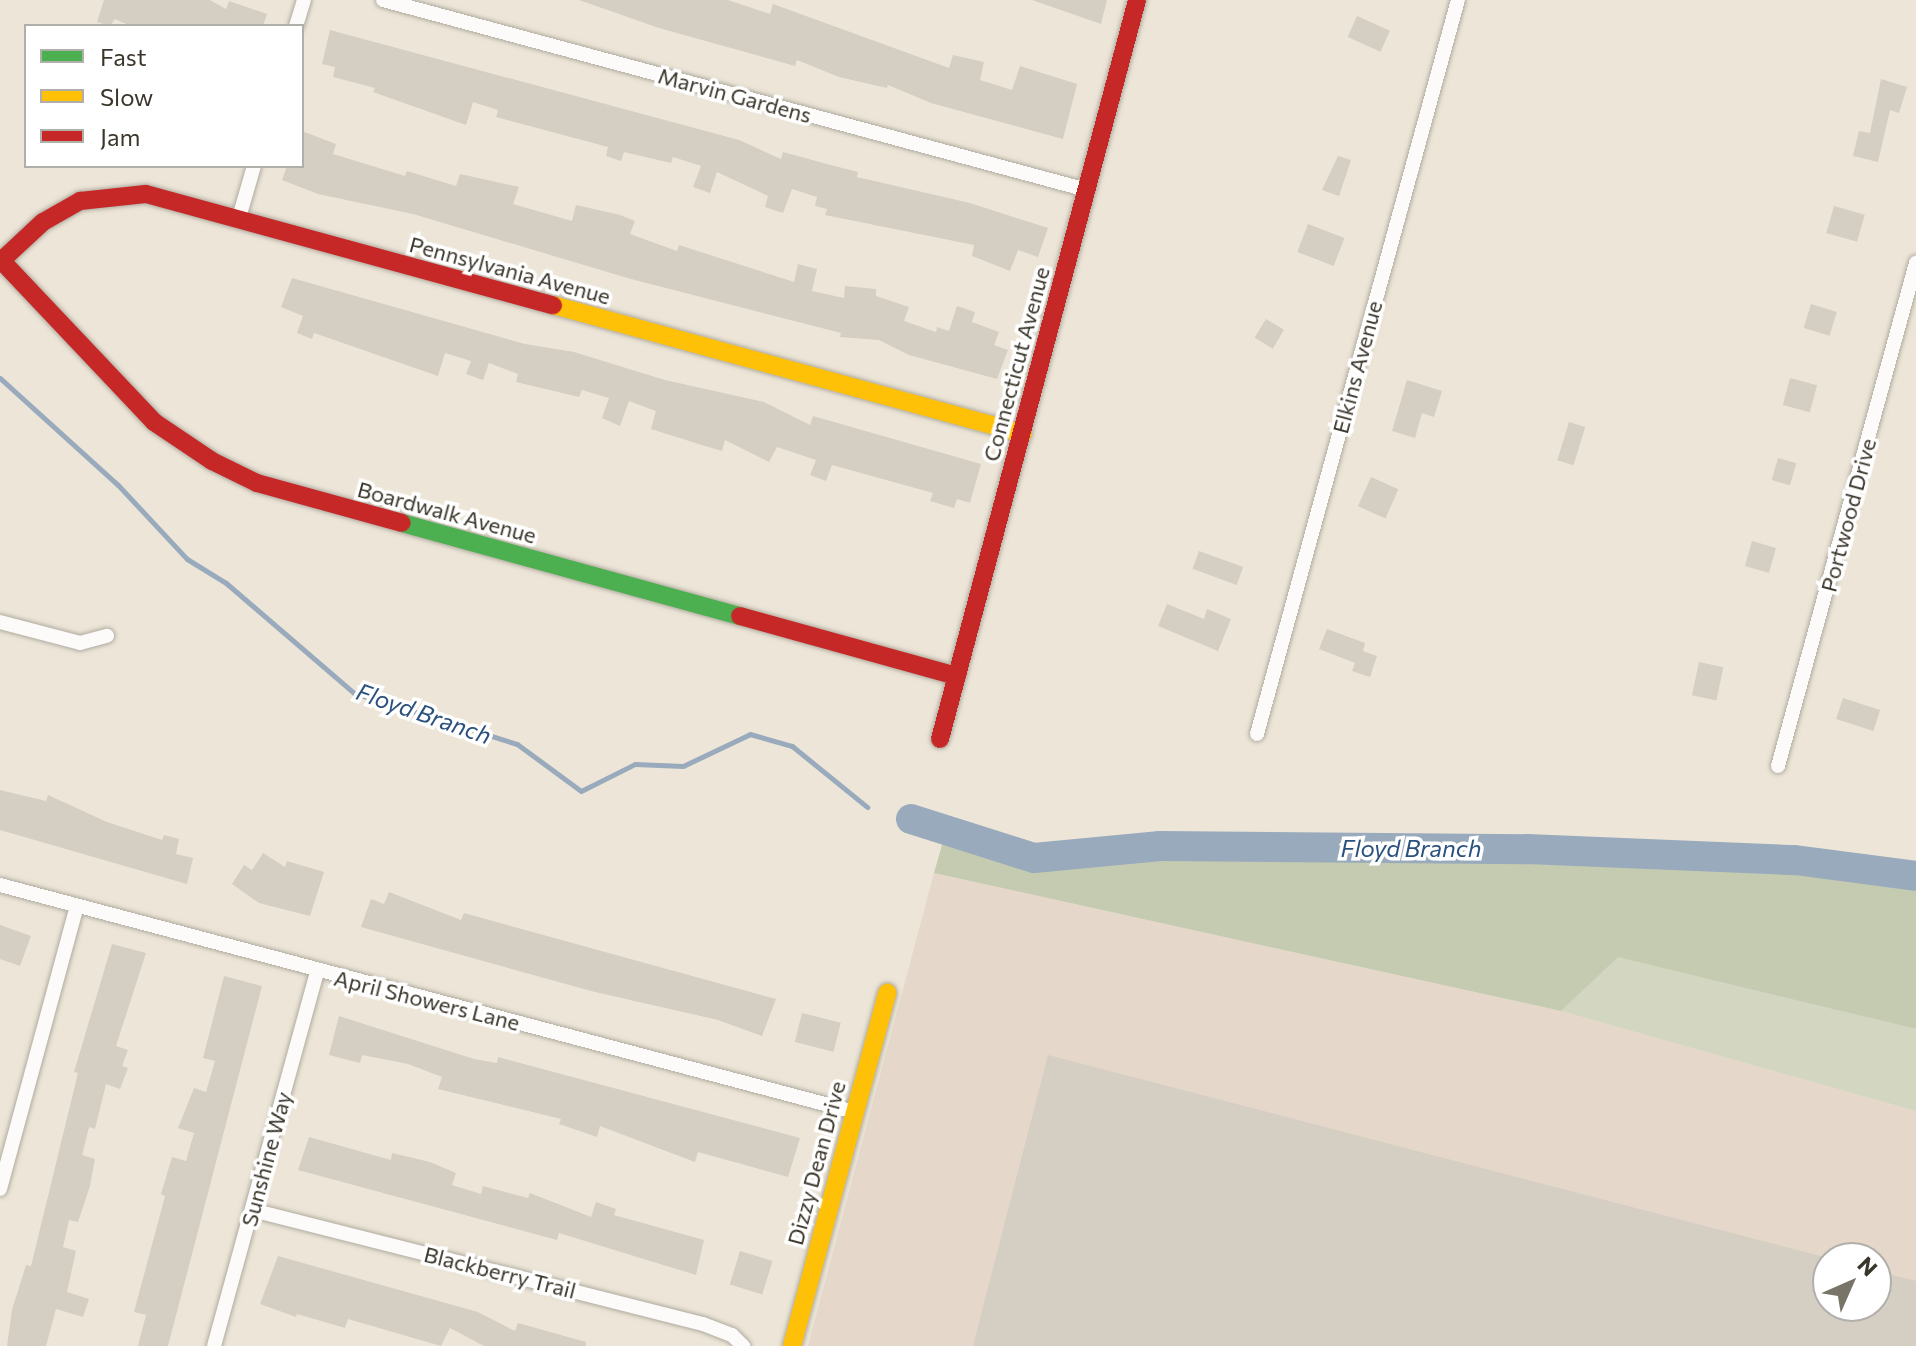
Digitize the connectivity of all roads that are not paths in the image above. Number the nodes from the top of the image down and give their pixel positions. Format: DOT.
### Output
graph roads {
  1 [pos="304,0"];
  2 [pos="383,0"];
  3 [pos="1137,0"];
  4 [pos="1458,0"];
  5 [pos="297,24"];
  6 [pos="253,168"];
  7 [pos="1087,190"];
  8 [pos="238,221"];
  9 [pos="1,260"];
  10 [pos="1916,263"];
  11 [pos="1023,434"];
  12 [pos="0,622"];
  13 [pos="107,636"];
  14 [pos="957,676"];
  15 [pos="1257,734"];
  16 [pos="940,739"];
  17 [pos="1778,766"];
  18 [pos="0,885"];
  19 [pos="77,906"];
  20 [pos="317,972"];
  21 [pos="887,993"];
  22 [pos="855,1112"];
  23 [pos="6,1142"];
  24 [pos="0,1189"];
  25 [pos="252,1210"];
  26 [pos="214,1346"];
  27 [pos="743,1346"];
  28 [pos="792,1346"];
  1 -- 5 [label="street"];
  2 -- 7 [label="street, Marvin Gardens"];
  3 -- 7 [label="street, Connecticut Avenue"];
  4 -- 15 [label="street, Elkins Avenue"];
  6 -- 8 [label="street"];
  7 -- 11 [label="street, Connecticut Avenue"];
  8 -- 9 [label="street, Pennsylvania Avenue"];
  8 -- 11 [label="street, Pennsylvania Avenue"];
  9 -- 14 [label="street, Boardwalk Avenue"];
  10 -- 17 [label="street, Portwood Drive"];
  11 -- 14 [label="street, Connecticut Avenue"];
  12 -- 13 [label="street"];
  14 -- 16 [label="street, Connecticut Avenue"];
  18 -- 19 [label="street, April Showers Lane"];
  19 -- 20 [label="street, April Showers Lane"];
  19 -- 23 [label="street"];
  20 -- 22 [label="street, April Showers Lane"];
  20 -- 25 [label="street, Sunshine Way"];
  21 -- 22 [label="street, Dizzy Dean Drive"];
  22 -- 28 [label="street, Dizzy Dean Drive"];
  23 -- 24 [label="street"];
  25 -- 26 [label="street, Sunshine Way"];
  25 -- 27 [label="street, Blackberry Trail"];
}
